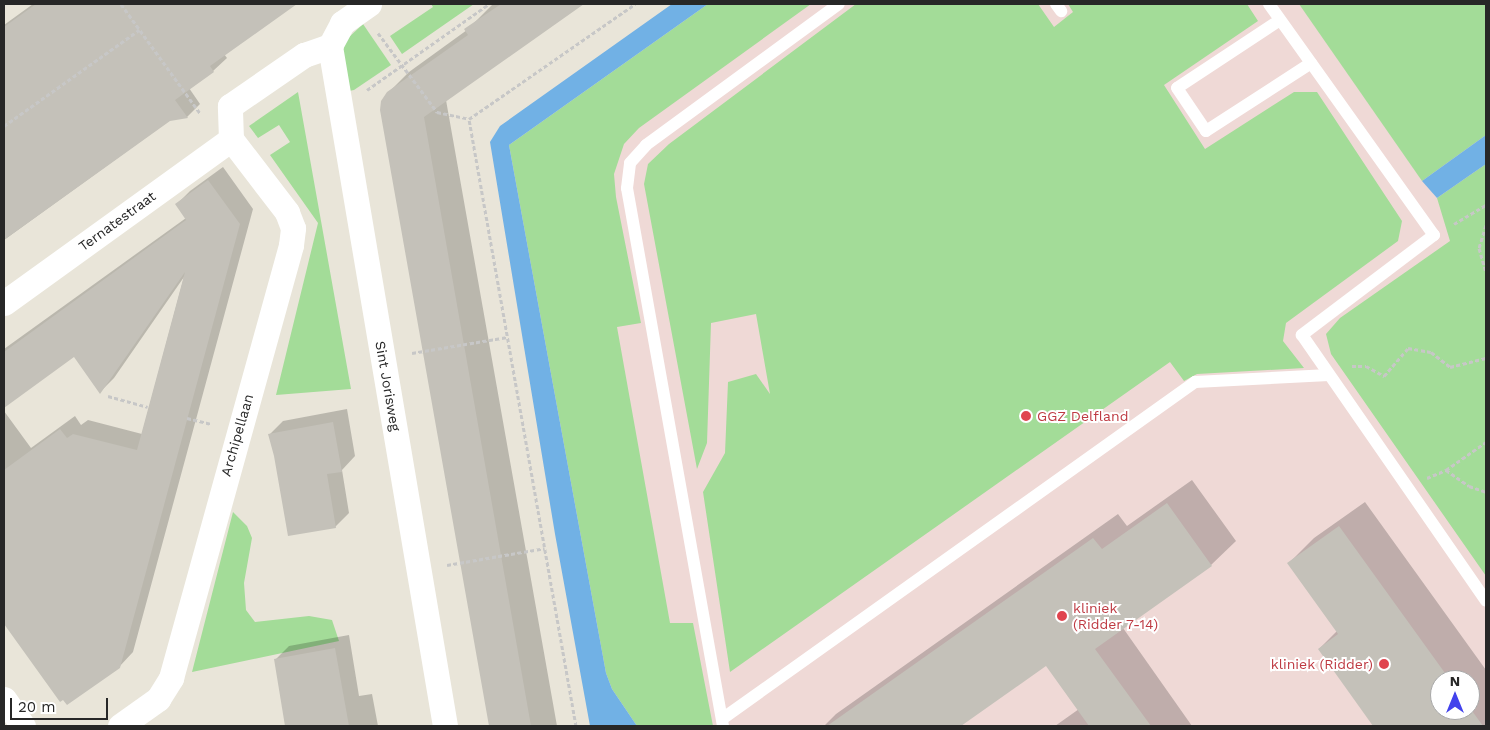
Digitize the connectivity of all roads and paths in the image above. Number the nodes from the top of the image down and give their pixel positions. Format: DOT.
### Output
graph roads {
  1 [pos="488,4"];
  2 [pos="635,4"];
  3 [pos="839,4"];
  4 [pos="1269,4"];
  5 [pos="124,5"];
  6 [pos="365,6"];
  7 [pos="1280,20"];
  8 [pos="139,30"];
  9 [pos="330,46"];
  10 [pos="1311,63"];
  11 [pos="401,66"];
  12 [pos="341,108"];
  13 [pos="469,120"];
  14 [pos="4,126"];
  15 [pos="231,129"];
  16 [pos="1486,205"];
  17 [pos="1486,225"];
  18 [pos="1434,235"];
  19 [pos="1486,272"];
  20 [pos="4,303"];
  21 [pos="508,337"];
  22 [pos="383,358"];
  23 [pos="1486,358"];
  24 [pos="1329,375"];
  25 [pos="108,396"];
  26 [pos="148,407"];
  27 [pos="1486,442"];
  28 [pos="1446,470"];
  29 [pos="1406,486"];
  30 [pos="1486,492"];
  31 [pos="545,548"];
  32 [pos="419,570"];
  33 [pos="1486,600"];
  34 [pos="4,699"];
  35 [pos="723,722"];
  36 [pos="23,726"];
  37 [pos="120,726"];
  38 [pos="445,726"];
  39 [pos="576,726"];
  1 -- 11 [label="path"];
  2 -- 13 [label="path"];
  3 -- 35 [label="lane"];
  4 -- 7 [label="lane"];
  5 -- 8 [label="path"];
  6 -- 9 [label="street"];
  6 -- 11 [label="path"];
  7 -- 10 [label="lane"];
  7 -- 10 [label="lane"];
  8 -- 14 [label="path"];
  8 -- 15 [label="path"];
  9 -- 12 [label="street, Sint Jorisweg"];
  9 -- 15 [label="street"];
  10 -- 18 [label="lane"];
  11 -- 12 [label="path"];
  11 -- 13 [label="path"];
  12 -- 22 [label="street, Sint Jorisweg"];
  13 -- 21 [label="path"];
  15 -- 20 [label="street, Ternatestraat"];
  15 -- 37 [label="street, Archipellaan"];
  16 -- 18 [label="path"];
  17 -- 19 [label="path"];
  18 -- 24 [label="lane"];
  21 -- 22 [label="path"];
  21 -- 31 [label="path"];
  22 -- 32 [label="street, Sint Jorisweg"];
  23 -- 24 [label="path"];
  24 -- 29 [label="lane"];
  24 -- 35 [label="lane"];
  25 -- 26 [label="path"];
  27 -- 28 [label="path"];
  28 -- 29 [label="path"];
  28 -- 30 [label="path"];
  29 -- 33 [label="lane"];
  31 -- 32 [label="path"];
  31 -- 39 [label="path"];
  32 -- 38 [label="street, Sint Jorisweg"];
  34 -- 36 [label="street"];
}
